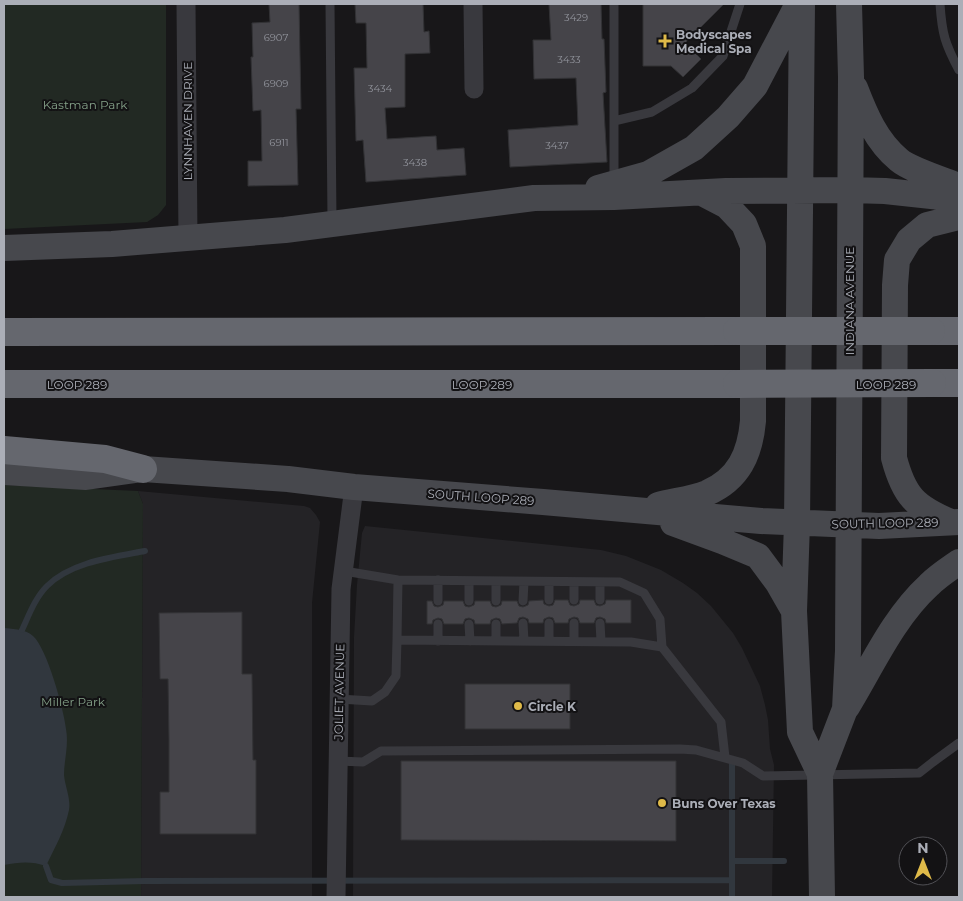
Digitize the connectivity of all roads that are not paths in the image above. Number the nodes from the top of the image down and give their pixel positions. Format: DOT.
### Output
graph roads {
  1 [pos="186,4"];
  2 [pos="330,4"];
  3 [pos="473,4"];
  4 [pos="614,4"];
  5 [pos="740,4"];
  6 [pos="798,4"];
  7 [pos="802,4"];
  8 [pos="849,4"];
  9 [pos="940,4"];
  10 [pos="959,70"];
  11 [pos="851,77"];
  12 [pos="474,89"];
  13 [pos="614,121"];
  14 [pos="614,183"];
  15 [pos="959,186"];
  16 [pos="850,190"];
  17 [pos="801,191"];
  18 [pos="702,193"];
  19 [pos="534,198"];
  20 [pos="959,199"];
  21 [pos="959,217"];
  22 [pos="332,224"];
  23 [pos="188,239"];
  24 [pos="4,248"];
  25 [pos="959,331"];
  26 [pos="4,332"];
  27 [pos="959,383"];
  28 [pos="4,384"];
  29 [pos="4,450"];
  30 [pos="143,469"];
  31 [pos="4,472"];
  32 [pos="354,487"];
  33 [pos="637,510"];
  34 [pos="956,522"];
  35 [pos="797,523"];
  36 [pos="848,525"];
  37 [pos="959,562"];
  38 [pos="344,571"];
  39 [pos="398,580"];
  40 [pos="438,580"];
  41 [pos="469,581"];
  42 [pos="496,581"];
  43 [pos="524,582"];
  44 [pos="549,582"];
  45 [pos="574,582"];
  46 [pos="600,583"];
  47 [pos="549,600"];
  48 [pos="574,600"];
  49 [pos="600,600"];
  50 [pos="438,601"];
  51 [pos="469,601"];
  52 [pos="496,601"];
  53 [pos="523,601"];
  54 [pos="794,611"];
  55 [pos="523,623"];
  56 [pos="549,623"];
  57 [pos="574,623"];
  58 [pos="600,623"];
  59 [pos="438,624"];
  60 [pos="469,624"];
  61 [pos="496,624"];
  62 [pos="397,640"];
  63 [pos="438,641"];
  64 [pos="470,641"];
  65 [pos="496,641"];
  66 [pos="524,641"];
  67 [pos="549,641"];
  68 [pos="574,642"];
  69 [pos="601,642"];
  70 [pos="662,647"];
  71 [pos="340,699"];
  72 [pos="846,709"];
  73 [pos="958,745"];
  74 [pos="725,757"];
  75 [pos="338,761"];
  76 [pos="820,774"];
  77 [pos="336,897"];
  78 [pos="822,897"];
  1 -- 23 [label="street, LYNNHAVEN DRIVE"];
  2 -- 22 [label="lane"];
  3 -- 12 [label="street"];
  4 -- 13 [label="lane"];
  5 -- 13 [label="lane"];
  6 -- 14 [label="main road"];
  7 -- 17 [label="main road, INDIANA AVENUE"];
  8 -- 11 [label="main road, INDIANA AVENUE"];
  9 -- 10 [label="lane"];
  11 -- 15 [label="main road"];
  11 -- 16 [label="main road, INDIANA AVENUE"];
  13 -- 14 [label="lane"];
  14 -- 19 [label="main road"];
  16 -- 17 [label="main road"];
  16 -- 20 [label="main road"];
  16 -- 36 [label="main road, INDIANA AVENUE"];
  17 -- 18 [label="main road"];
  17 -- 35 [label="main road, INDIANA AVENUE"];
  18 -- 19 [label="main road"];
  18 -- 33 [label="main road"];
  19 -- 22 [label="main road"];
  21 -- 34 [label="main road"];
  22 -- 23 [label="main road"];
  23 -- 24 [label="main road"];
  25 -- 26 [label="highway, bridge"];
  27 -- 28 [label="highway, LOOP 289, bridge"];
  29 -- 30 [label="highway"];
  30 -- 31 [label="main road, SOUTH LOOP 289"];
  30 -- 32 [label="main road, SOUTH LOOP 289"];
  32 -- 33 [label="main road, SOUTH LOOP 289"];
  32 -- 38 [label="street, JOLIET AVENUE"];
  33 -- 35 [label="main road, SOUTH LOOP 289"];
  33 -- 54 [label="main road"];
  34 -- 36 [label="main road, SOUTH LOOP 289"];
  35 -- 36 [label="main road, SOUTH LOOP 289"];
  35 -- 54 [label="main road, INDIANA AVENUE"];
  36 -- 72 [label="main road, INDIANA AVENUE"];
  37 -- 72 [label="main road"];
  38 -- 39 [label="lane"];
  38 -- 71 [label="street, JOLIET AVENUE"];
  39 -- 40 [label="lane"];
  39 -- 62 [label="lane"];
  40 -- 41 [label="lane"];
  40 -- 50 [label="lane"];
  41 -- 42 [label="lane"];
  41 -- 51 [label="lane"];
  42 -- 43 [label="lane"];
  42 -- 52 [label="lane"];
  43 -- 44 [label="lane"];
  43 -- 53 [label="lane"];
  44 -- 45 [label="lane"];
  44 -- 47 [label="lane"];
  45 -- 46 [label="lane"];
  45 -- 48 [label="lane"];
  46 -- 49 [label="lane"];
  46 -- 70 [label="lane"];
  54 -- 76 [label="main road, INDIANA AVENUE"];
  55 -- 66 [label="lane"];
  56 -- 67 [label="lane"];
  57 -- 68 [label="lane"];
  58 -- 69 [label="lane"];
  59 -- 63 [label="lane"];
  60 -- 64 [label="lane"];
  61 -- 65 [label="lane"];
  62 -- 63 [label="lane"];
  62 -- 71 [label="lane"];
  63 -- 64 [label="lane"];
  64 -- 65 [label="lane"];
  65 -- 66 [label="lane"];
  66 -- 67 [label="lane"];
  67 -- 68 [label="lane"];
  68 -- 69 [label="lane"];
  69 -- 70 [label="lane"];
  70 -- 74 [label="lane"];
  71 -- 75 [label="street, JOLIET AVENUE"];
  72 -- 76 [label="main road, INDIANA AVENUE"];
  73 -- 76 [label="lane"];
  74 -- 75 [label="lane"];
  74 -- 76 [label="lane"];
  75 -- 77 [label="street, JOLIET AVENUE"];
  76 -- 78 [label="main road, INDIANA AVENUE"];
}
